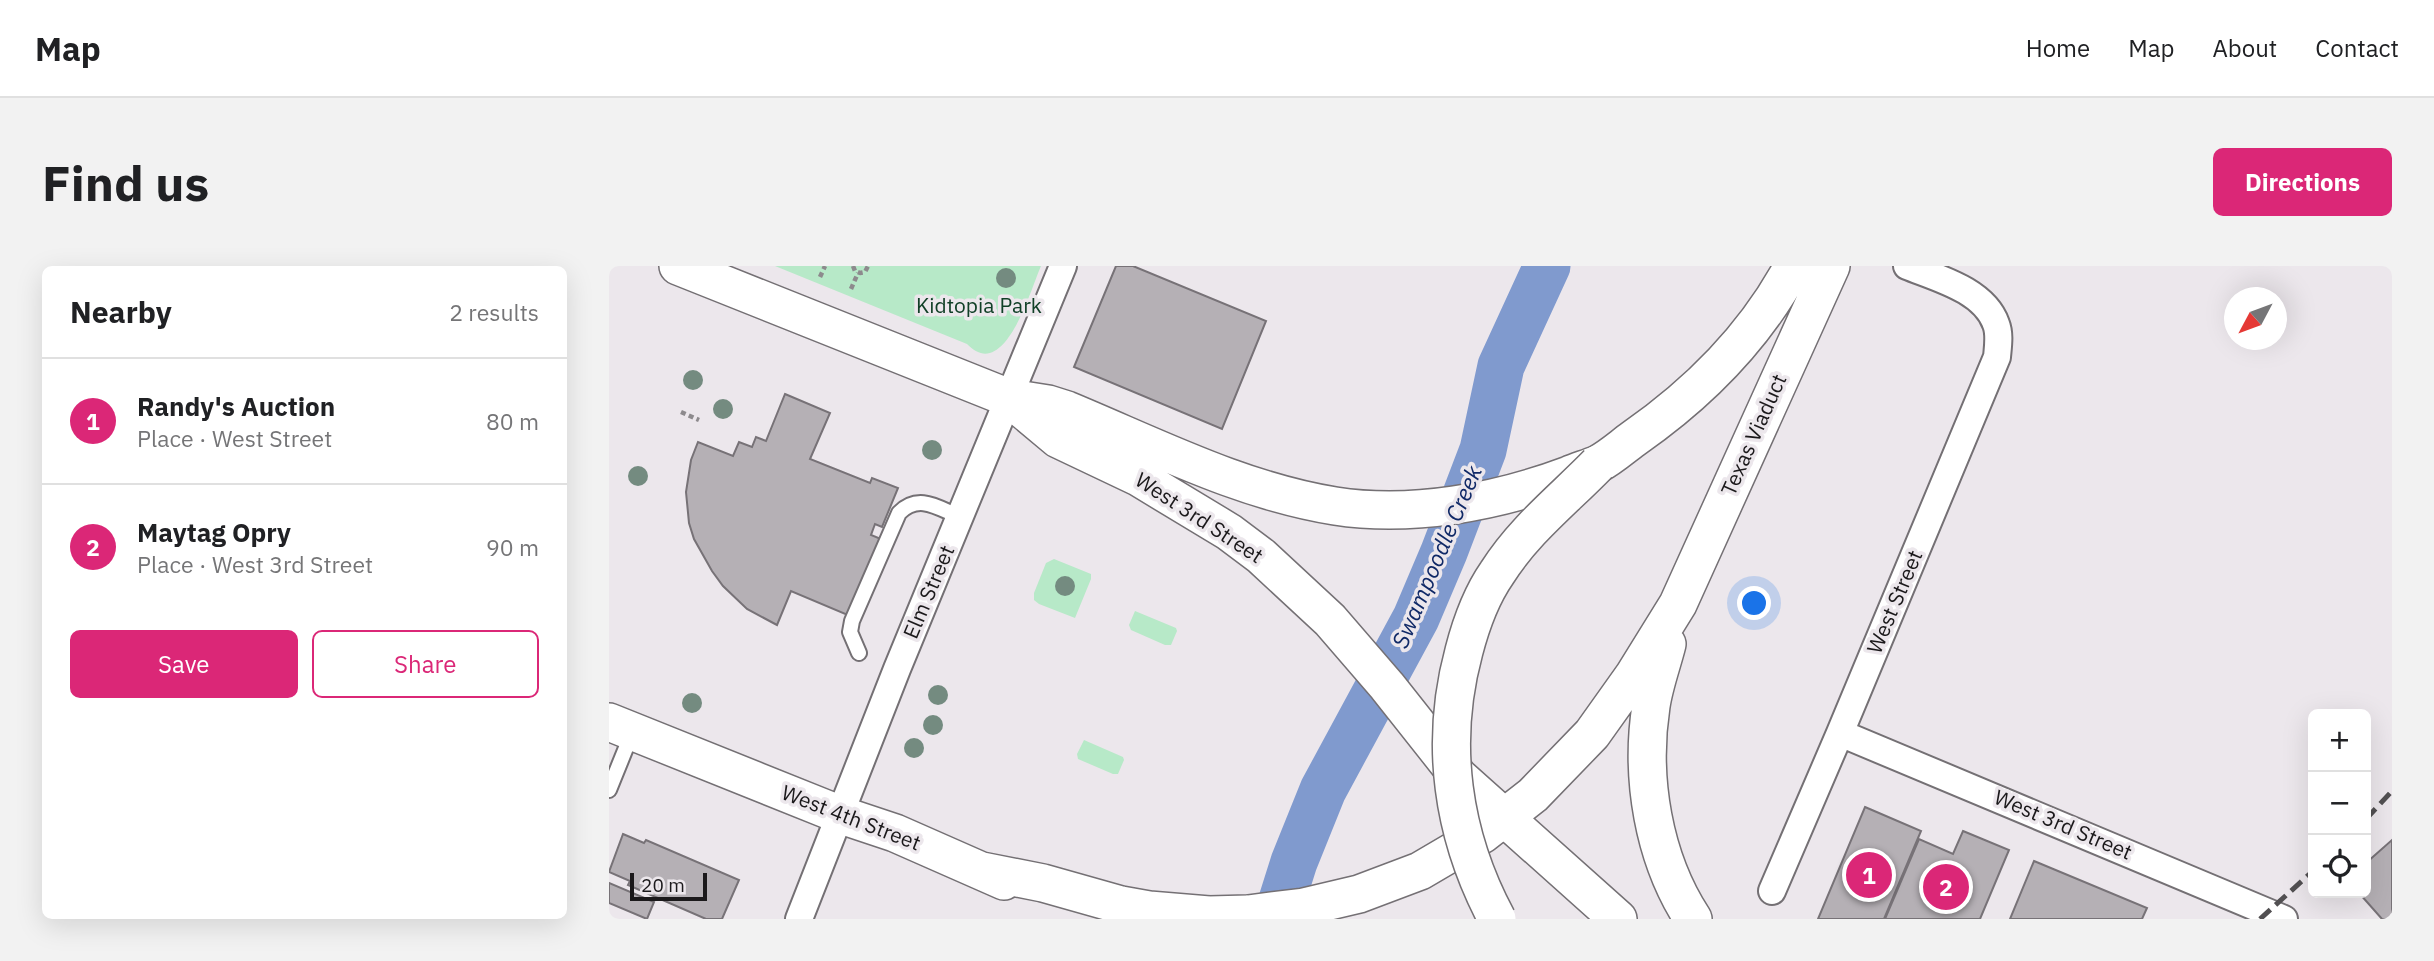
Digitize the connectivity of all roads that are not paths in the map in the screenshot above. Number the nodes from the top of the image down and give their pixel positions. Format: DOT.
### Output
graph roads {
  1 [pos="678,266"];
  2 [pos="1063,266"];
  3 [pos="1793,266"];
  4 [pos="1831,266"];
  5 [pos="1907,266"];
  6 [pos="1009,398"];
  7 [pos="1598,464"];
  8 [pos="960,517"];
  9 [pos="1678,604"];
  10 [pos="859,653"];
  11 [pos="621,726"];
  12 [pos="1840,733"];
  13 [pos="609,790"];
  14 [pos="841,815"];
  15 [pos="1504,818"];
  16 [pos="982,871"];
  17 [pos="1772,891"];
  18 [pos="799,919"];
  19 [pos="1091,919"];
  20 [pos="1497,919"];
  21 [pos="1618,919"];
  22 [pos="1693,919"];
  23 [pos="2284,919"];
  1 -- 6 [label="main road, West 3rd Street"];
  2 -- 6 [label="street, Elm Street"];
  3 -- 7 [label="main road"];
  4 -- 9 [label="main road, Texas Viaduct"];
  5 -- 12 [label="street, West Street"];
  6 -- 7 [label="main road"];
  6 -- 8 [label="street, Elm Street"];
  6 -- 15 [label="main road, West 3rd Street"];
  7 -- 20 [label="main road, bridge"];
  8 -- 10 [label="lane"];
  8 -- 14 [label="street, Elm Street"];
  9 -- 15 [label="main road"];
  9 -- 22 [label="main road"];
  11 -- 13 [label="lane"];
  11 -- 14 [label="main road, West 4th Street"];
  12 -- 17 [label="street, West Street"];
  12 -- 23 [label="street, West 3rd Street"];
  14 -- 16 [label="main road, West 4th Street"];
  14 -- 18 [label="street, Elm Street"];
  15 -- 16 [label="main road"];
  15 -- 21 [label="main road, West 3rd Street"];
  16 -- 19 [label="main road, West 4th Street"];
}
